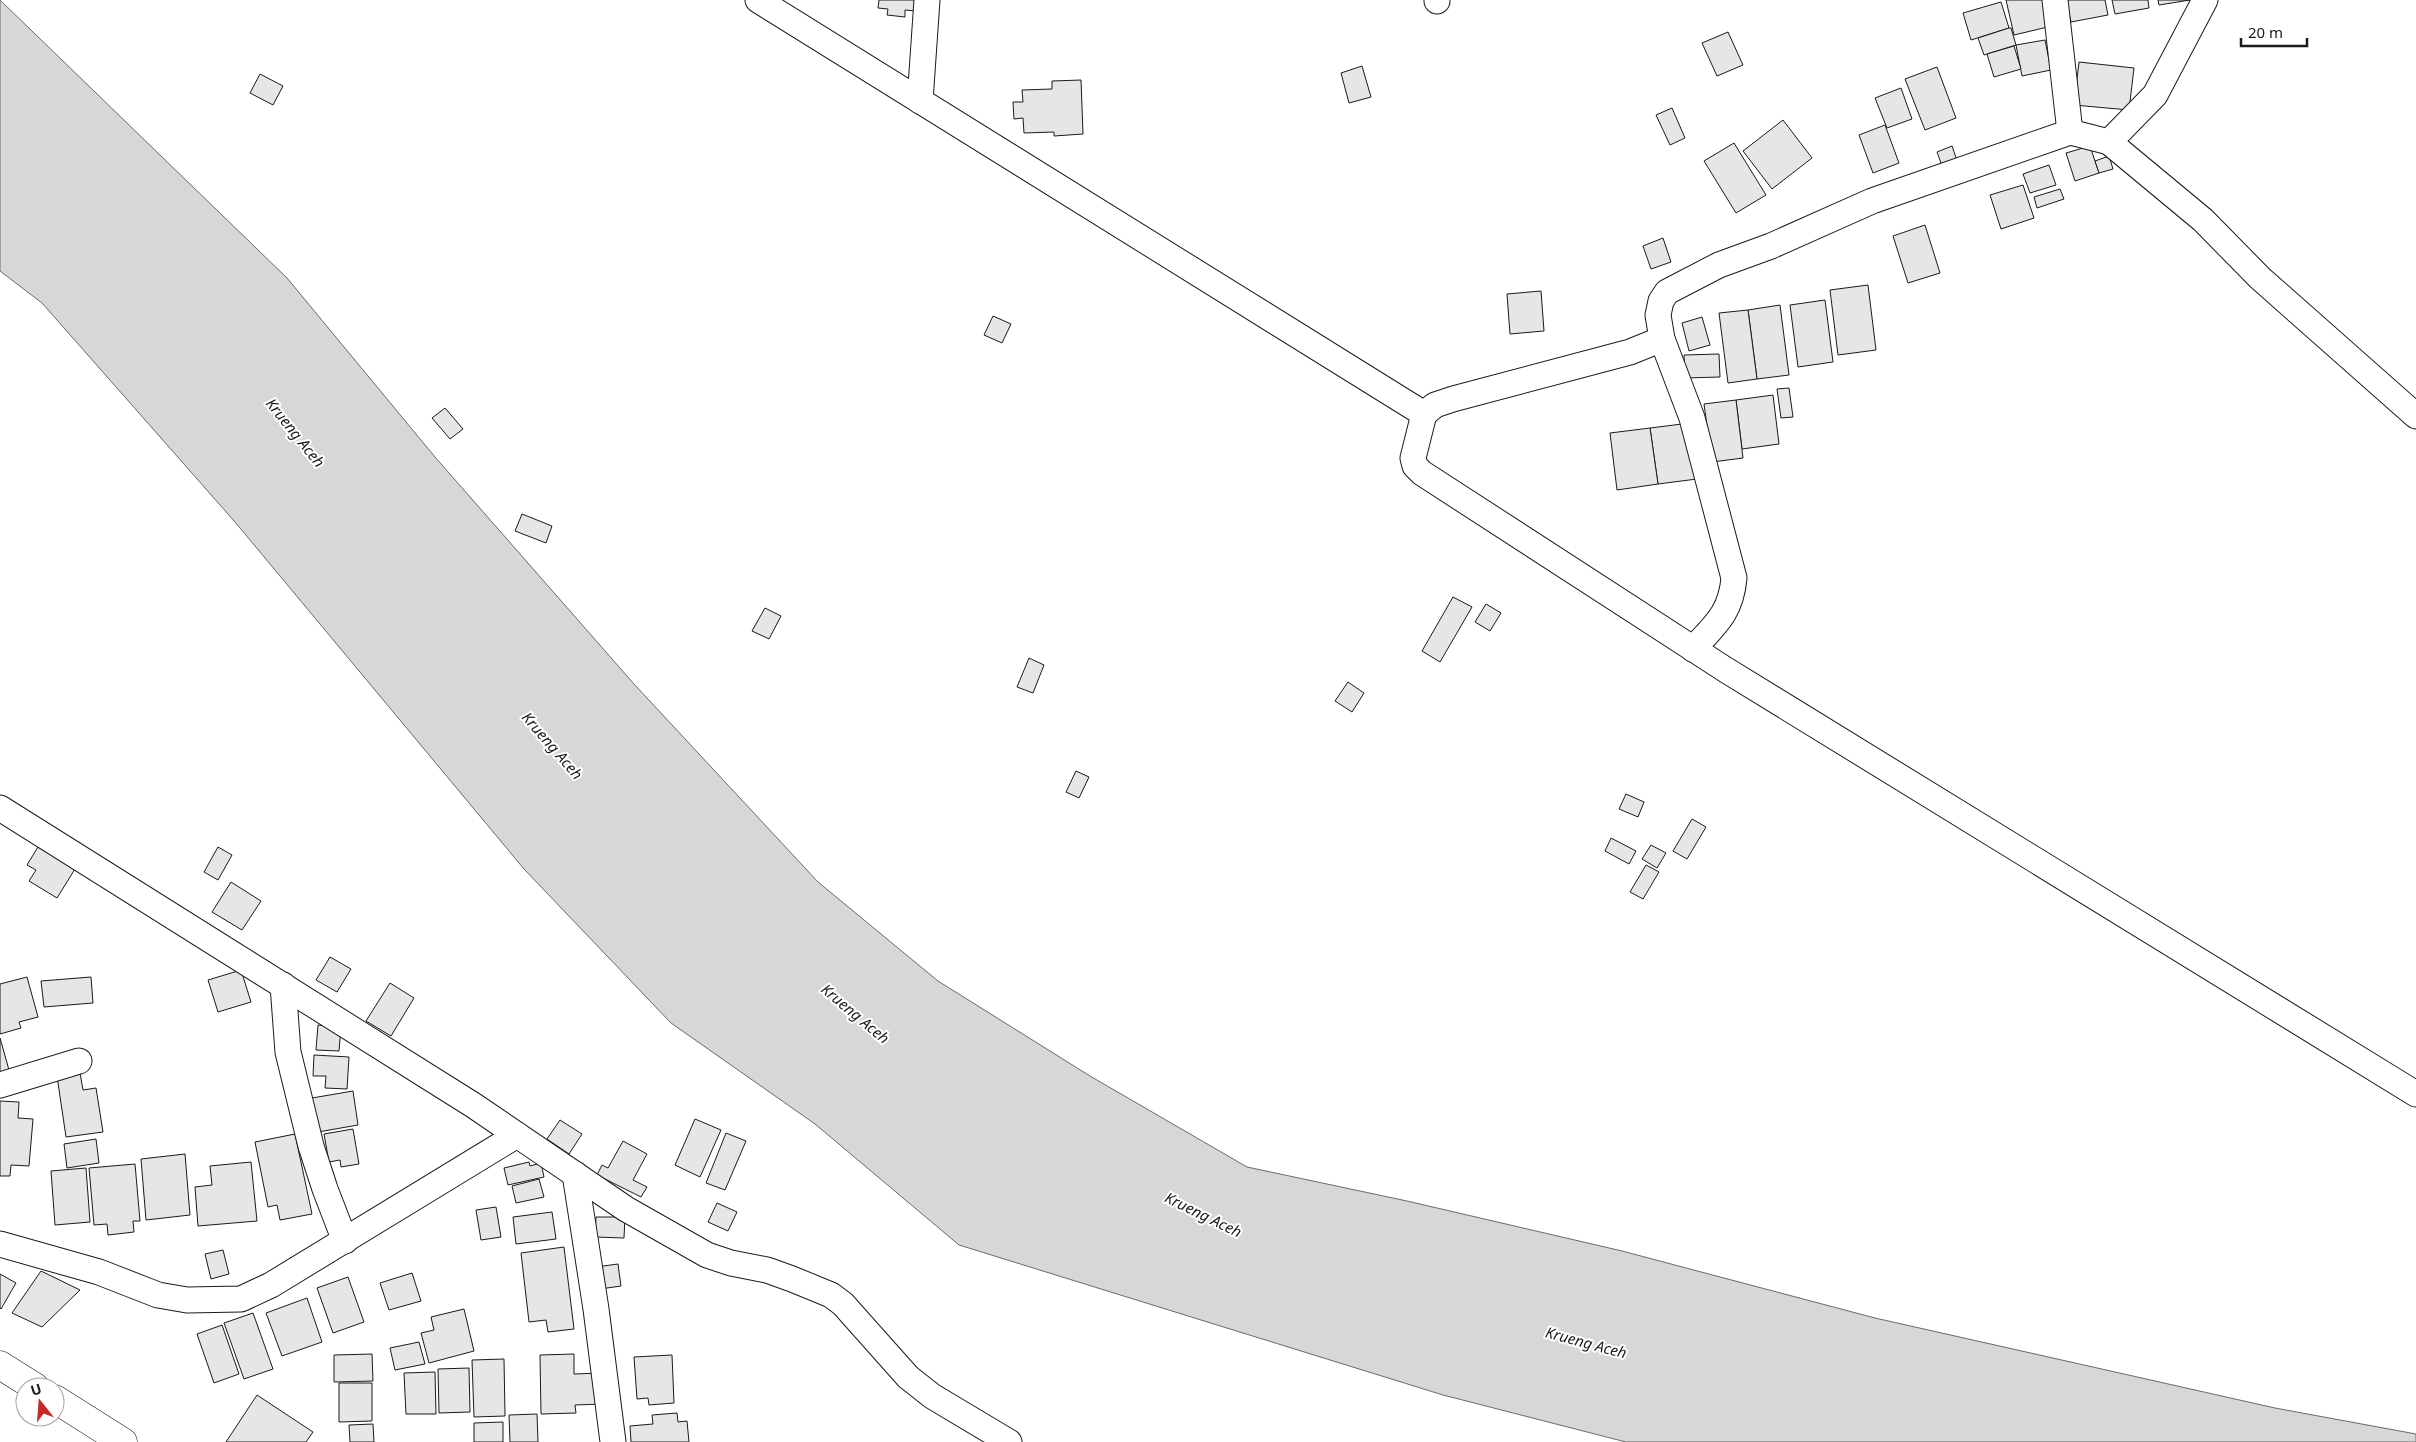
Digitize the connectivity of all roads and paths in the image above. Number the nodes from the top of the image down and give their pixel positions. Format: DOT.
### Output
graph roads {
  1 [pos="758,0"];
  2 [pos="927,0"];
  3 [pos="2055,0"];
  4 [pos="2205,0"];
  5 [pos="920,100"];
  6 [pos="2070,132"];
  7 [pos="2109,142"];
  8 [pos="1662,339"];
  9 [pos="1424,414"];
  10 [pos="2416,416"];
  11 [pos="1693,649"];
  12 [pos="0,808"];
  13 [pos="283,985"];
  14 [pos="79,1061"];
  15 [pos="0,1085"];
  16 [pos="2416,1094"];
  17 [pos="517,1135"];
  18 [pos="575,1174"];
  19 [pos="345,1241"];
  20 [pos="0,1244"];
  21 [pos="0,1365"];
  22 [pos="19,1377"];
  23 [pos="65,1405"];
  24 [pos="123,1442"];
  25 [pos="613,1442"];
  26 [pos="1009,1442"];
  1 -- 5 [label="street"];
  2 -- 5 [label="street"];
  3 -- 6 [label="street"];
  4 -- 7 [label="street"];
  5 -- 9 [label="street"];
  6 -- 7 [label="street"];
  6 -- 8 [label="street"];
  7 -- 10 [label="street"];
  8 -- 9 [label="street"];
  8 -- 11 [label="street"];
  9 -- 11 [label="street"];
  11 -- 16 [label="street"];
  12 -- 13 [label="street"];
  13 -- 17 [label="street"];
  13 -- 19 [label="street"];
  14 -- 15 [label="street"];
  17 -- 18 [label="street"];
  17 -- 19 [label="street"];
  18 -- 25 [label="street"];
  18 -- 26 [label="street"];
  19 -- 20 [label="street"];
  21 -- 22 [label="highway"];
  23 -- 24 [label="highway"];
}
